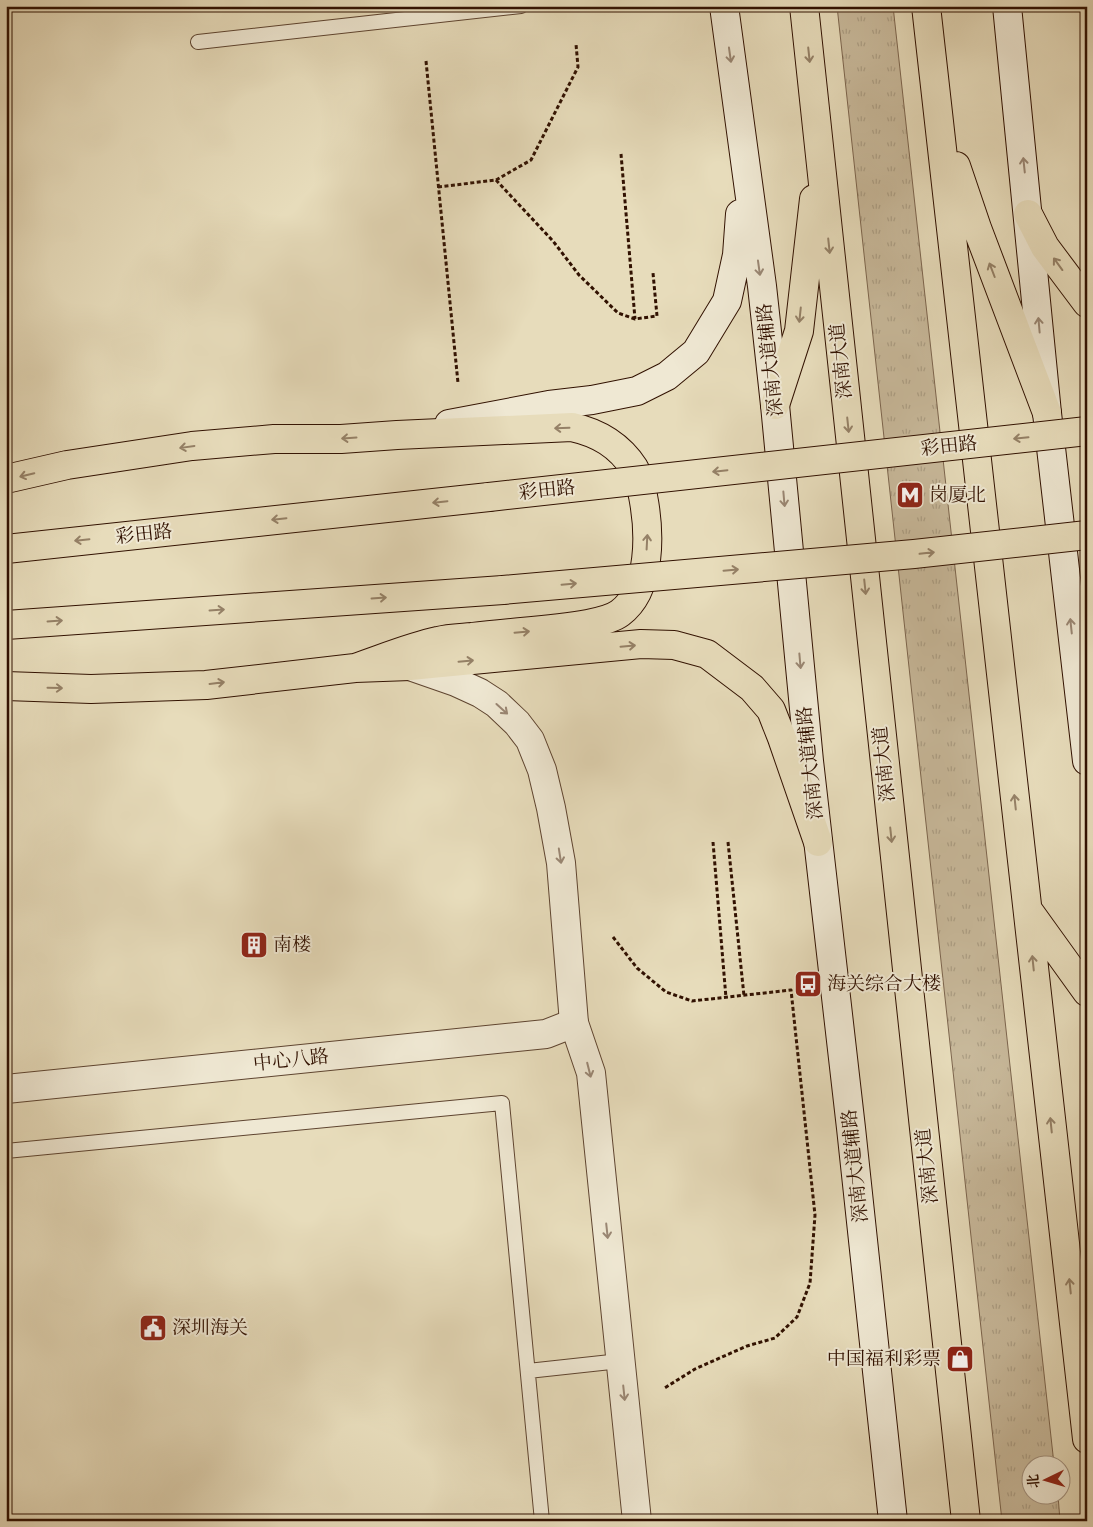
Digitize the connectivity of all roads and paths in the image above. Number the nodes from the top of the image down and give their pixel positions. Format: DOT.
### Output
graph roads {
  1 [pos="521,6"];
  2 [pos="724,6"];
  3 [pos="804,6"];
  4 [pos="926,6"];
  5 [pos="1007,6"];
  6 [pos="198,42"];
  7 [pos="576,44"];
  8 [pos="426,60"];
  9 [pos="938,105"];
  10 [pos="741,130"];
  11 [pos="621,154"];
  12 [pos="820,163"];
  13 [pos="496,180"];
  14 [pos="438,186"];
  15 [pos="1028,214"];
  16 [pos="653,273"];
  17 [pos="1087,303"];
  18 [pos="636,318"];
  19 [pos="458,383"];
  20 [pos="775,405"];
  21 [pos="1047,413"];
  22 [pos="1087,431"];
  23 [pos="398,435"];
  24 [pos="6,479"];
  25 [pos="1087,535"];
  26 [pos="6,549"];
  27 [pos="6,625"];
  28 [pos="410,666"];
  29 [pos="355,668"];
  30 [pos="6,686"];
  31 [pos="1087,761"];
  32 [pos="713,842"];
  33 [pos="728,842"];
  34 [pos="818,842"];
  35 [pos="1027,909"];
  36 [pos="613,937"];
  37 [pos="1087,992"];
  38 [pos="744,996"];
  39 [pos="726,998"];
  40 [pos="574,1023"];
  41 [pos="6,1089"];
  42 [pos="6,1151"];
  43 [pos="620,1361"];
  44 [pos="528,1371"];
  45 [pos="663,1389"];
  46 [pos="1087,1439"];
  47 [pos="542,1521"];
  48 [pos="636,1521"];
  49 [pos="893,1521"];
  50 [pos="966,1521"];
  1 -- 6 [label="lane"];
  2 -- 10 [label="main road, 深南大道辅路, one-way"];
  3 -- 12 [label="main road, 深南大道, one-way"];
  4 -- 9 [label="main road"];
  15 -- 5 [label="main road, one-way"];
  7 -- 13 [label="path"];
  8 -- 14 [label="path"];
  21 -- 9 [label="main road, one-way"];
  35 -- 9 [label="main road, one-way"];
  10 -- 20 [label="main road, 深南大道辅路, one-way"];
  10 -- 23 [label="main road"];
  11 -- 18 [label="path"];
  12 -- 20 [label="main road, one-way"];
  12 -- 50 [label="main road, 深南大道, one-way"];
  13 -- 14 [label="path"];
  13 -- 18 [label="path"];
  14 -- 19 [label="path"];
  17 -- 15 [label="main road, one-way"];
  21 -- 15 [label="main road, one-way"];
  16 -- 18 [label="path"];
  20 -- 34 [label="main road, 深南大道辅路, one-way"];
  31 -- 21 [label="main road, one-way"];
  22 -- 26 [label="main road, 彩田路, one-way, bridge"];
  23 -- 24 [label="main road, one-way"];
  29 -- 23 [label="main road, one-way"];
  27 -- 25 [label="main road, one-way, bridge"];
  28 -- 29 [label="main road"];
  28 -- 34 [label="main road, one-way"];
  28 -- 40 [label="main road, one-way"];
  30 -- 29 [label="main road, one-way"];
  32 -- 39 [label="path"];
  33 -- 38 [label="path"];
  34 -- 49 [label="main road, 深南大道辅路"];
  35 -- 37 [label="main road"];
  46 -- 35 [label="main road, one-way"];
  36 -- 39 [label="path"];
  38 -- 39 [label="path"];
  38 -- 45 [label="path"];
  40 -- 41 [label="main road, 中心八路"];
  40 -- 43 [label="main road, one-way"];
  42 -- 44 [label="lane"];
  43 -- 44 [label="lane"];
  43 -- 48 [label="main road, one-way"];
  44 -- 47 [label="lane"];
}
